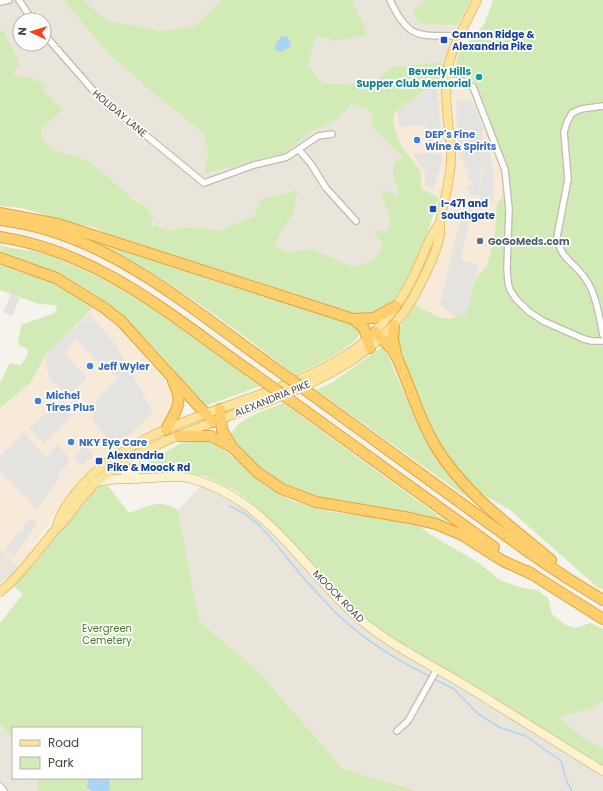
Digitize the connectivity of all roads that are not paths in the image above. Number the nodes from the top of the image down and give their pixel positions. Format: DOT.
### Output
graph roads {
  1 [pos="9,0"];
  2 [pos="19,0"];
  3 [pos="390,0"];
  4 [pos="478,0"];
  5 [pos="0,2"];
  6 [pos="27,12"];
  7 [pos="460,36"];
  8 [pos="52,43"];
  9 [pos="447,80"];
  10 [pos="603,106"];
  11 [pos="332,134"];
  12 [pos="299,150"];
  13 [pos="0,213"];
  14 [pos="0,220"];
  15 [pos="356,221"];
  16 [pos="440,223"];
  17 [pos="0,236"];
  18 [pos="0,258"];
  19 [pos="396,306"];
  20 [pos="353,319"];
  21 [pos="394,325"];
  22 [pos="603,335"];
  23 [pos="374,339"];
  24 [pos="603,341"];
  25 [pos="398,360"];
  26 [pos="171,376"];
  27 [pos="215,416"];
  28 [pos="166,430"];
  29 [pos="179,436"];
  30 [pos="232,447"];
  31 [pos="137,455"];
  32 [pos="113,457"];
  33 [pos="118,466"];
  34 [pos="138,479"];
  35 [pos="96,482"];
  36 [pos="56,530"];
  37 [pos="532,574"];
  38 [pos="567,578"];
  39 [pos="0,592"];
  40 [pos="603,600"];
  41 [pos="603,619"];
  42 [pos="436,671"];
  43 [pos="397,731"];
  44 [pos="603,771"];
  45 [pos="0,786"];
  46 [pos="4,791"];
  1 -- 5 [label="street"];
  2 -- 6 [label="street"];
  3 -- 7 [label="street"];
  4 -- 7 [label="main road, ALEXANDRIA PIKE"];
  7 -- 9 [label="main road, ALEXANDRIA PIKE"];
  8 -- 12 [label="street, HOLIDAY LANE"];
  9 -- 16 [label="main road, ALEXANDRIA PIKE"];
  9 -- 24 [label="street"];
  10 -- 22 [label="street"];
  11 -- 12 [label="street"];
  12 -- 15 [label="street"];
  13 -- 20 [label="highway"];
  14 -- 38 [label="highway, bridge"];
  16 -- 19 [label="main road, ALEXANDRIA PIKE"];
  16 -- 21 [label="main road, ALEXANDRIA PIKE"];
  17 -- 37 [label="highway, bridge"];
  18 -- 26 [label="highway"];
  19 -- 20 [label="highway"];
  19 -- 23 [label="main road, ALEXANDRIA PIKE"];
  20 -- 23 [label="highway"];
  21 -- 23 [label="main road, ALEXANDRIA PIKE"];
  21 -- 25 [label="highway"];
  23 -- 25 [label="highway"];
  23 -- 27 [label="main road, ALEXANDRIA PIKE"];
  25 -- 38 [label="highway"];
  26 -- 27 [label="highway"];
  26 -- 28 [label="highway"];
  27 -- 28 [label="main road, ALEXANDRIA PIKE"];
  27 -- 29 [label="main road, ALEXANDRIA PIKE"];
  27 -- 30 [label="highway"];
  28 -- 32 [label="main road, ALEXANDRIA PIKE"];
  29 -- 30 [label="highway"];
  29 -- 31 [label="main road, ALEXANDRIA PIKE"];
  30 -- 37 [label="highway"];
  31 -- 33 [label="main road, ALEXANDRIA PIKE"];
  31 -- 34 [label="main road"];
  32 -- 33 [label="main road"];
  32 -- 36 [label="main road, ALEXANDRIA PIKE"];
  33 -- 34 [label="main road"];
  33 -- 35 [label="main road, ALEXANDRIA PIKE"];
  34 -- 35 [label="main road, MOOCK ROAD"];
  34 -- 42 [label="main road, MOOCK ROAD"];
  35 -- 36 [label="main road, ALEXANDRIA PIKE"];
  36 -- 39 [label="main road, ALEXANDRIA PIKE"];
  37 -- 41 [label="highway"];
  38 -- 40 [label="highway"];
  42 -- 43 [label="street"];
  42 -- 44 [label="main road, MOOCK ROAD"];
  45 -- 46 [label="street"];
}
